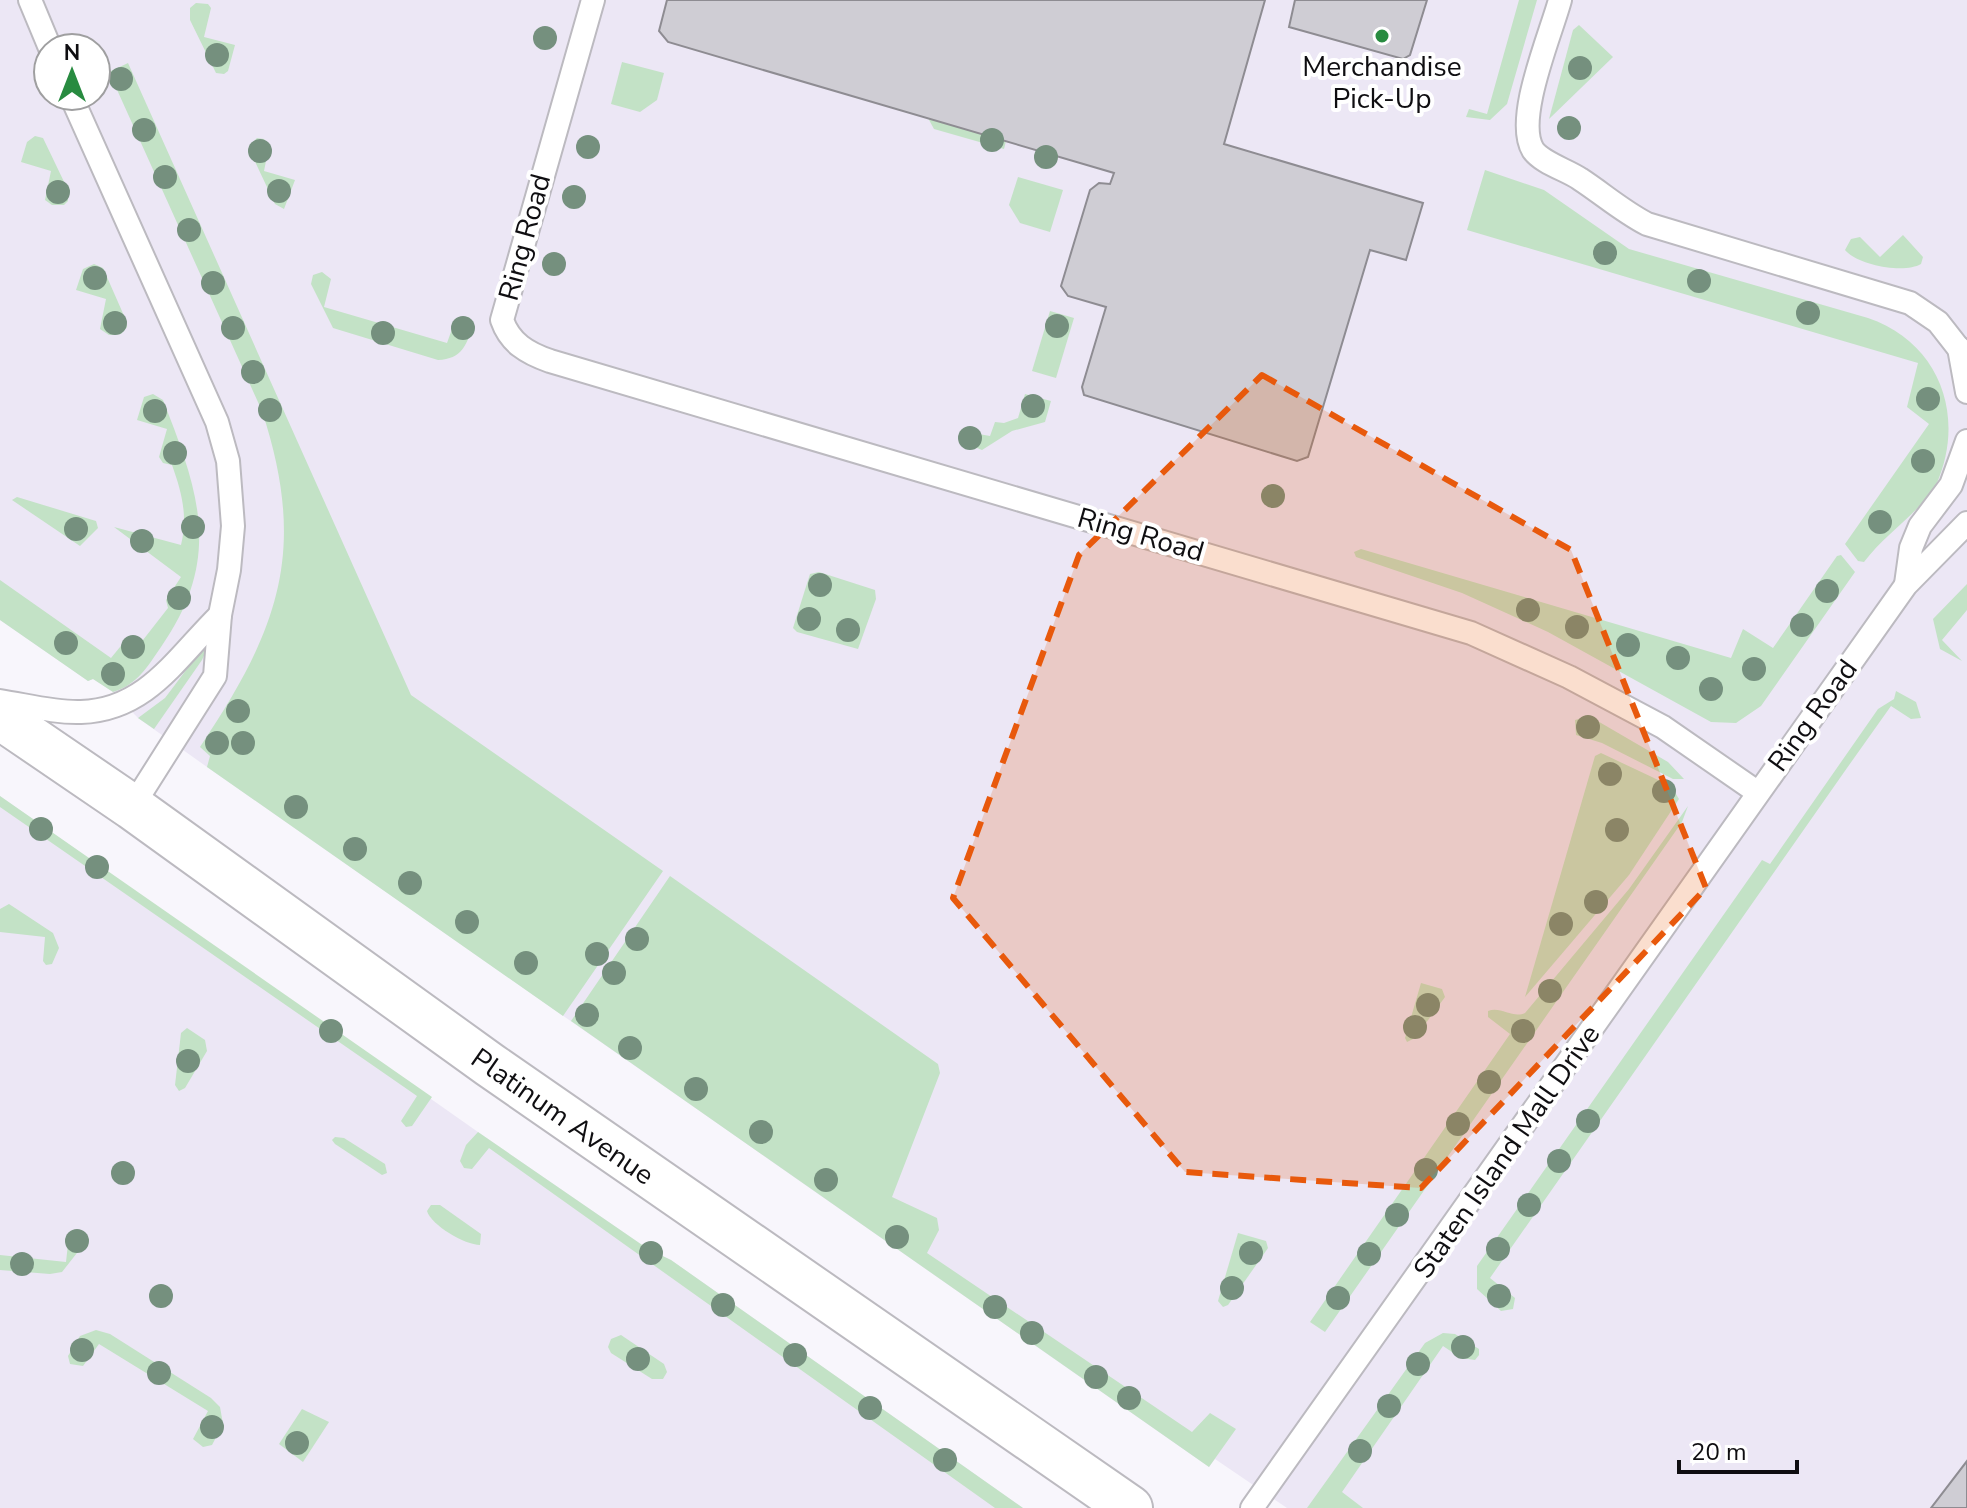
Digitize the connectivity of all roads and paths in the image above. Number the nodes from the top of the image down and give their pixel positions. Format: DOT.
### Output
graph roads {
  1 [pos="30,0"];
  2 [pos="593,0"];
  3 [pos="1560,0"];
  4 [pos="43,32"];
  5 [pos="78,112"];
  6 [pos="1963,354"];
  7 [pos="1967,392"];
  8 [pos="1967,441"];
  9 [pos="1967,523"];
  10 [pos="1906,585"];
  11 [pos="220,615"];
  12 [pos="0,701"];
  13 [pos="0,717"];
  14 [pos="1757,792"];
  15 [pos="132,807"];
  16 [pos="1130,1508"];
  17 [pos="1252,1508"];
  1 -- 4 [label="lane"];
  2 -- 14 [label="lane, Ring Road"];
  3 -- 6 [label="lane"];
  5 -- 11 [label="lane"];
  6 -- 7 [label="lane"];
  8 -- 10 [label="lane"];
  9 -- 10 [label="lane, Ring Road"];
  10 -- 14 [label="lane, Ring Road"];
  11 -- 12 [label="lane"];
  11 -- 15 [label="lane"];
  13 -- 15 [label="street, Platinum Avenue"];
  14 -- 17 [label="lane, Staten Island Mall Drive"];
  15 -- 16 [label="street, Platinum Avenue"];
}
